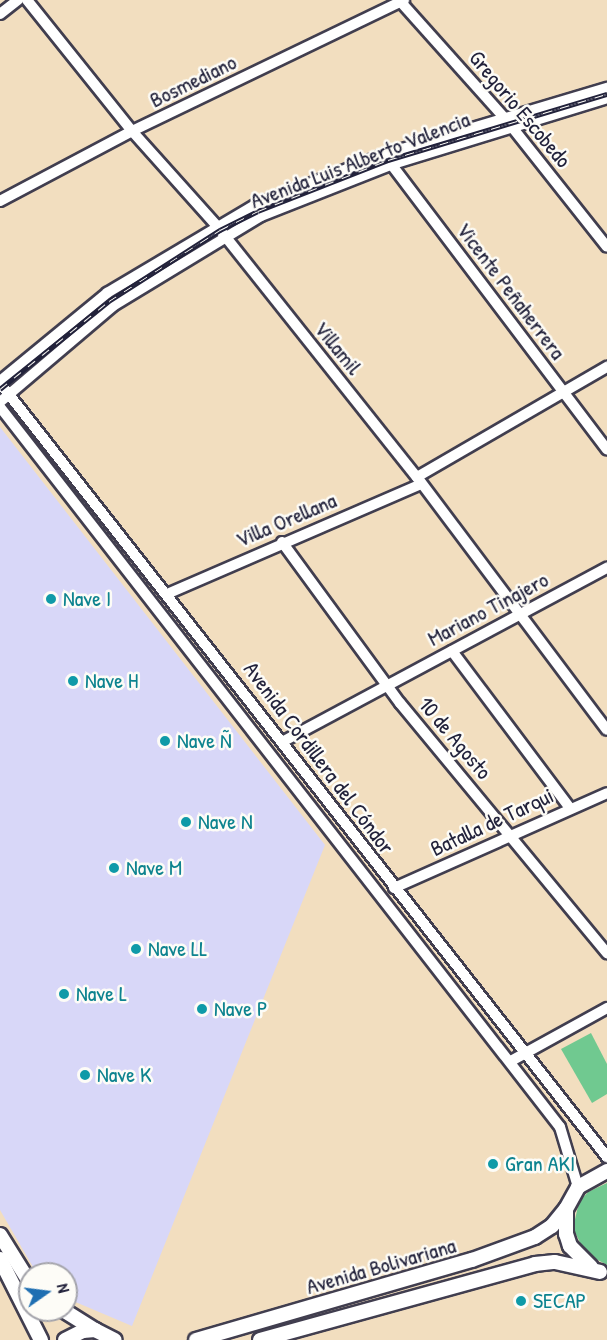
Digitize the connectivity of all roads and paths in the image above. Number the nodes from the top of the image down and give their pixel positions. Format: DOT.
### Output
graph roads {
  1 [pos="18,0"];
  2 [pos="27,0"];
  3 [pos="402,1"];
  4 [pos="0,14"];
  5 [pos="607,88"];
  6 [pos="607,98"];
  7 [pos="508,122"];
  8 [pos="132,131"];
  9 [pos="385,154"];
  10 [pos="393,164"];
  11 [pos="0,201"];
  12 [pos="217,226"];
  13 [pos="225,236"];
  14 [pos="607,247"];
  15 [pos="607,367"];
  16 [pos="0,382"];
  17 [pos="562,393"];
  18 [pos="10,395"];
  19 [pos="0,402"];
  20 [pos="0,407"];
  21 [pos="607,450"];
  22 [pos="419,481"];
  23 [pos="282,542"];
  24 [pos="607,568"];
  25 [pos="167,594"];
  26 [pos="521,614"];
  27 [pos="452,651"];
  28 [pos="388,686"];
  29 [pos="607,730"];
  30 [pos="282,742"];
  31 [pos="607,793"];
  32 [pos="570,808"];
  33 [pos="511,835"];
  34 [pos="394,888"];
  35 [pos="607,953"];
  36 [pos="607,1008"];
  37 [pos="525,1054"];
  38 [pos="511,1061"];
  39 [pos="607,1157"];
  40 [pos="607,1171"];
  41 [pos="578,1187"];
  42 [pos="566,1209"];
  43 [pos="0,1235"];
  44 [pos="0,1259"];
  45 [pos="18,1264"];
  46 [pos="603,1272"];
  47 [pos="78,1319"];
  48 [pos="106,1335"];
  49 [pos="41,1340"];
  50 [pos="65,1340"];
  51 [pos="124,1340"];
  52 [pos="196,1340"];
  53 [pos="260,1340"];
  1 -- 4 [label="street"];
  2 -- 8 [label="street, Villamil"];
  3 -- 7 [label="street, Gregorio Escobedo"];
  3 -- 8 [label="street, Bosmediano"];
  5 -- 7 [label="street, Avenida Luis Alberto Valencia"];
  6 -- 7 [label="street, Avenida Luis Alberto Valencia"];
  7 -- 9 [label="street, Avenida Luis Alberto Valencia"];
  7 -- 10 [label="street, Avenida Luis Alberto Valencia"];
  7 -- 14 [label="street, Gregorio Escobedo"];
  8 -- 11 [label="street, Bosmediano"];
  8 -- 12 [label="street, Villamil"];
  9 -- 10 [label="street, Vicente Peñaherrera"];
  9 -- 12 [label="street, Avenida Luis Alberto Valencia"];
  10 -- 13 [label="street, Avenida Luis Alberto Valencia"];
  10 -- 17 [label="street, Vicente Peñaherrera"];
  12 -- 13 [label="street, Villamil"];
  12 -- 16 [label="street, Avenida Luis Alberto Valencia"];
  13 -- 18 [label="street, Avenida Luis Alberto Valencia"];
  13 -- 22 [label="street, Villamil"];
  15 -- 17 [label="street, Villa Orellana"];
  16 -- 18 [label="street, Avenida Cordillera del Cóndor"];
  17 -- 21 [label="street, Vicente Peñaherrera"];
  17 -- 22 [label="street, Villa Orellana"];
  18 -- 19 [label="street, Avenida Luis Alberto Valencia"];
  18 -- 25 [label="street, Avenida Cordillera del Cóndor"];
  20 -- 38 [label="street, Avenida Cordillera del Cóndor"];
  22 -- 23 [label="street, Villa Orellana"];
  22 -- 26 [label="street, Villamil"];
  23 -- 25 [label="street, Villa Orellana"];
  23 -- 28 [label="street, 10 de Agosto"];
  24 -- 26 [label="street, Mariano Tinajero"];
  25 -- 30 [label="street, Avenida Cordillera del Cóndor"];
  26 -- 27 [label="street, Mariano Tinajero"];
  26 -- 29 [label="street, Villamil"];
  27 -- 28 [label="street, Mariano Tinajero"];
  27 -- 32 [label="street"];
  28 -- 30 [label="street, Mariano Tinajero"];
  28 -- 33 [label="street, 10 de Agosto"];
  30 -- 34 [label="street, Avenida Cordillera del Cóndor"];
  31 -- 32 [label="street, Batalla de Tarqui"];
  32 -- 33 [label="street, Batalla de Tarqui"];
  33 -- 34 [label="street, Batalla de Tarqui"];
  33 -- 35 [label="street, 10 de Agosto"];
  34 -- 37 [label="street, Avenida Cordillera del Cóndor"];
  36 -- 37 [label="street"];
  37 -- 38 [label="street"];
  37 -- 39 [label="street, Avenida Cordillera del Cóndor"];
  38 -- 41 [label="street, Avenida Cordillera del Cóndor"];
  40 -- 41 [label="main road"];
  41 -- 42 [label="main road, Avenida Bolivariana"];
  42 -- 46 [label="main road, Avenida Bolivariana"];
  42 -- 52 [label="main road, Avenida Bolivariana"];
  43 -- 45 [label="main road"];
  44 -- 49 [label="main road"];
  46 -- 53 [label="main road, Avenida Bolivariana"];
  47 -- 48 [label="main road"];
  48 -- 50 [label="main road"];
  48 -- 51 [label="main road"];
}
